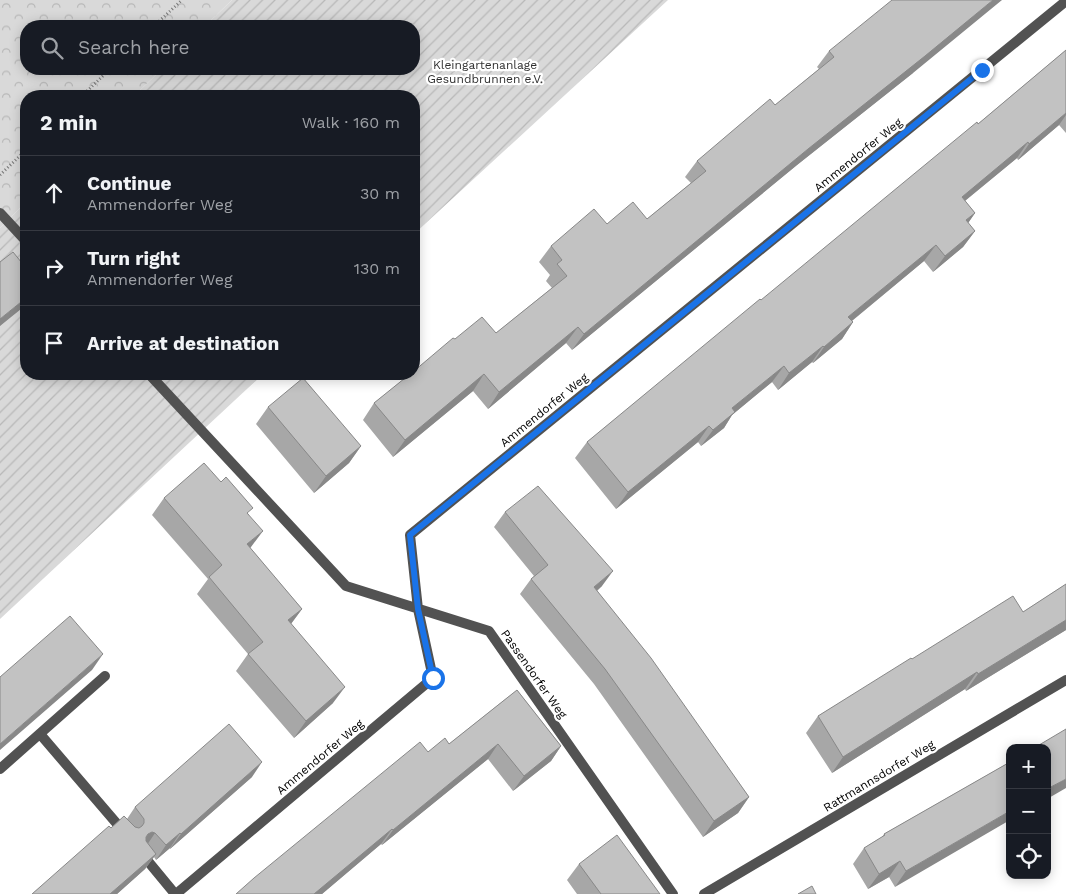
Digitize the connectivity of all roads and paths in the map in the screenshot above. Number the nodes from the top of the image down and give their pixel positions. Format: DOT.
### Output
graph roads {
  1 [pos="182,0"];
  2 [pos="1066,1"];
  3 [pos="160,20"];
  4 [pos="104,75"];
  5 [pos="88,90"];
  6 [pos="20,156"];
  7 [pos="0,175"];
  8 [pos="0,213"];
  9 [pos="20,235"];
  10 [pos="155,380"];
  11 [pos="418,609"];
  12 [pos="105,676"];
  13 [pos="1066,680"];
  14 [pos="40,734"];
  15 [pos="0,769"];
  16 [pos="127,836"];
  17 [pos="142,854"];
  18 [pos="176,894"];
  19 [pos="673,894"];
  20 [pos="704,894"];
  1 -- 3 [label="path"];
  2 -- 11 [label="street, Ammendorfer Weg"];
  4 -- 5 [label="path"];
  6 -- 7 [label="path"];
  8 -- 9 [label="street"];
  10 -- 11 [label="street, Passendorfer Weg"];
  11 -- 18 [label="street, Ammendorfer Weg"];
  11 -- 19 [label="street, Passendorfer Weg"];
  12 -- 14 [label="street"];
  13 -- 20 [label="street, Rattmannsdorfer Weg"];
  14 -- 15 [label="street"];
  14 -- 16 [label="street"];
  17 -- 18 [label="street, Ammendorfer Weg"];
}
